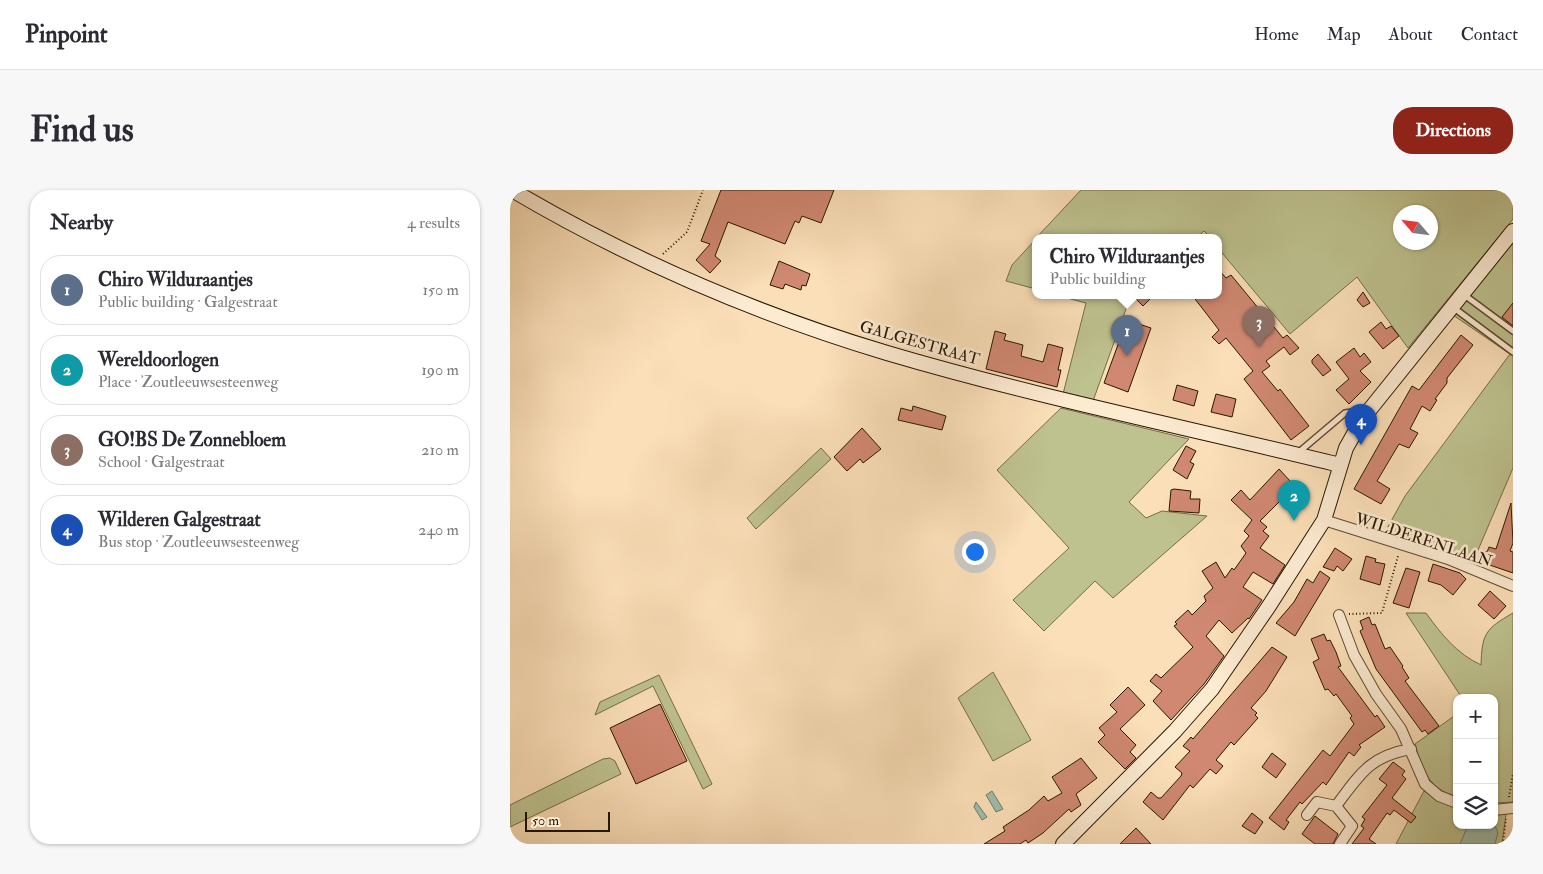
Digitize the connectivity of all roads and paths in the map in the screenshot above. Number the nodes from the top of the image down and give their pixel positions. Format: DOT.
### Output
graph roads {
  1 [pos="512,190"];
  2 [pos="703,190"];
  3 [pos="1513,231"];
  4 [pos="656,264"];
  5 [pos="1462,293"];
  6 [pos="1452,306"];
  7 [pos="1513,331"];
  8 [pos="1513,352"];
  9 [pos="1362,418"];
  10 [pos="1297,454"];
  11 [pos="1340,465"];
  12 [pos="1324,520"];
  13 [pos="1401,545"];
  14 [pos="1513,586"];
  15 [pos="1339,615"];
  16 [pos="1411,749"];
  17 [pos="1453,801"];
  18 [pos="1336,806"];
  19 [pos="1513,808"];
  20 [pos="1498,810"];
  21 [pos="1307,815"];
  22 [pos="1063,844"];
  23 [pos="1340,844"];
  1 -- 4 [label="street, GALGESTRAAT"];
  2 -- 4 [label="path"];
  3 -- 5 [label="street"];
  4 -- 10 [label="street, GALGESTRAAT"];
  5 -- 6 [label="street"];
  5 -- 7 [label="lane"];
  6 -- 8 [label="lane"];
  6 -- 9 [label="street"];
  9 -- 10 [label="lane"];
  9 -- 11 [label="street"];
  10 -- 11 [label="street, GALGESTRAAT"];
  11 -- 12 [label="street"];
  12 -- 13 [label="street, WILDERENLAAN"];
  12 -- 22 [label="street"];
  13 -- 14 [label="street, WILDERENLAAN"];
  13 -- 15 [label="path"];
  15 -- 16 [label="street"];
  16 -- 17 [label="street"];
  16 -- 18 [label="street"];
  18 -- 21 [label="street"];
  18 -- 23 [label="street"];
  19 -- 20 [label="street"];
}
